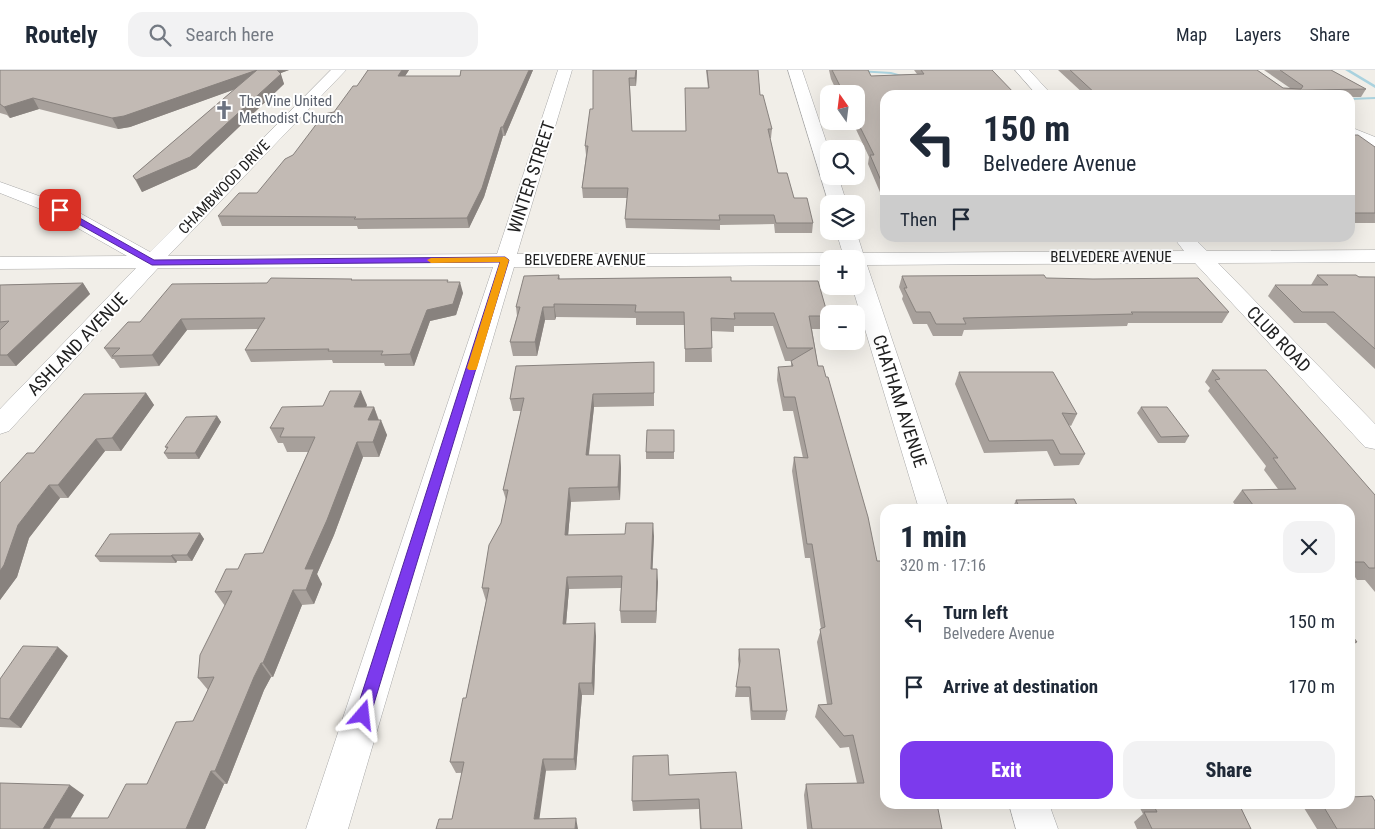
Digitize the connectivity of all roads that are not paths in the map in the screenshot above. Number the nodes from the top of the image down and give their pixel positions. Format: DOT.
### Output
graph roads {
  1 [pos="338,70"];
  2 [pos="566,70"];
  3 [pos="795,70"];
  4 [pos="1022,70"];
  5 [pos="1040,90"];
  6 [pos="1355,134"];
  7 [pos="1375,143"];
  8 [pos="820,148"];
  9 [pos="0,187"];
  10 [pos="1187,242"];
  11 [pos="1375,256"];
  12 [pos="1201,257"];
  13 [pos="820,259"];
  14 [pos="865,259"];
  15 [pos="505,260"];
  16 [pos="152,262"];
  17 [pos="0,263"];
  18 [pos="865,292"];
  19 [pos="0,424"];
  20 [pos="1375,440"];
  21 [pos="932,504"];
  22 [pos="1031,809"];
  23 [pos="327,829"];
  24 [pos="1037,829"];
  1 -- 16 [label="street, CHAMBWOOD DRIVE"];
  2 -- 15 [label="street, WINTER STREET"];
  3 -- 8 [label="street"];
  4 -- 5 [label="street"];
  6 -- 7 [label="street"];
  9 -- 16 [label="street, BELVEDERE AVENUE"];
  10 -- 12 [label="street, CLUB ROAD"];
  11 -- 12 [label="street, BELVEDERE AVENUE"];
  12 -- 14 [label="street, BELVEDERE AVENUE"];
  12 -- 20 [label="street, CLUB ROAD"];
  13 -- 15 [label="street, BELVEDERE AVENUE"];
  15 -- 16 [label="street, BELVEDERE AVENUE"];
  15 -- 23 [label="street, WINTER STREET"];
  16 -- 17 [label="street"];
  16 -- 19 [label="street, ASHLAND AVENUE"];
  18 -- 21 [label="street, CHATHAM AVENUE"];
  22 -- 24 [label="street"];
}
